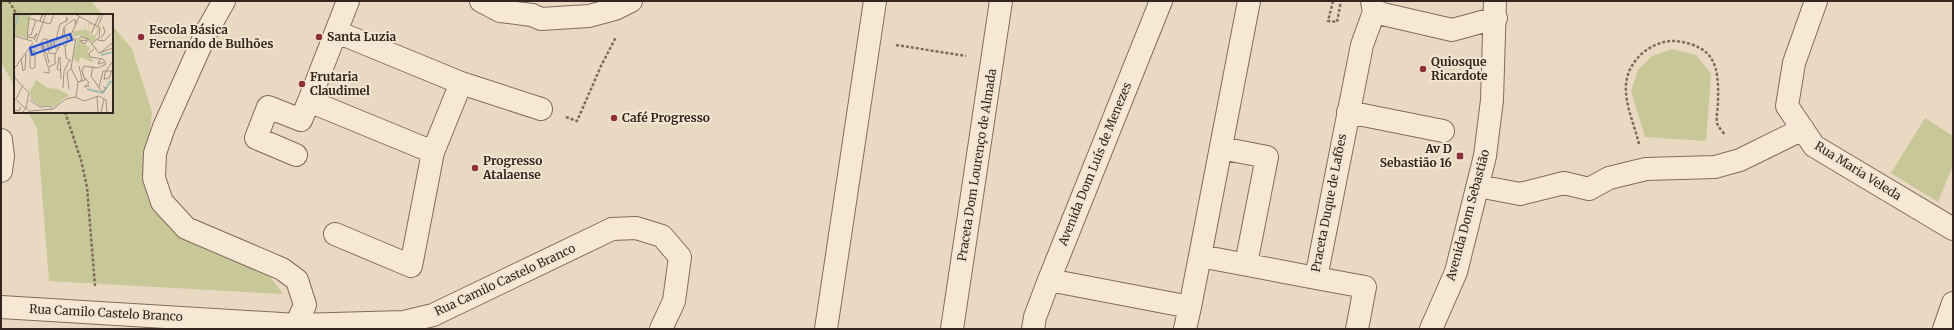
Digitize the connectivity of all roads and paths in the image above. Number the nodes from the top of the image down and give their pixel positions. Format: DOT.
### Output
graph roads {
  1 [pos="9,1"];
  2 [pos="224,1"];
  3 [pos="348,1"];
  4 [pos="481,1"];
  5 [pos="631,1"];
  6 [pos="875,1"];
  7 [pos="1001,1"];
  8 [pos="1161,1"];
  9 [pos="1249,1"];
  10 [pos="1333,1"];
  11 [pos="1341,1"];
  12 [pos="1816,1"];
  13 [pos="1373,7"];
  14 [pos="1495,9"];
  15 [pos="16,14"];
  16 [pos="337,32"];
  17 [pos="618,33"];
  18 [pos="912,47"];
  19 [pos="952,54"];
  20 [pos="461,83"];
  21 [pos="309,101"];
  22 [pos="541,109"];
  23 [pos="1348,112"];
  24 [pos="65,113"];
  25 [pos="1803,129"];
  26 [pos="1443,131"];
  27 [pos="1,140"];
  28 [pos="1221,148"];
  29 [pos="433,152"];
  30 [pos="296,155"];
  31 [pos="1740,160"];
  32 [pos="1646,169"];
  33 [pos="1,171"];
  34 [pos="1478,186"];
  35 [pos="1953,229"];
  36 [pos="335,234"];
  37 [pos="1200,256"];
  38 [pos="1246,264"];
  39 [pos="1316,278"];
  40 [pos="1049,280"];
  41 [pos="1953,303"];
  42 [pos="1,306"];
  43 [pos="1190,307"];
  44 [pos="94,312"];
  45 [pos="1953,324"];
  46 [pos="402,326"];
  47 [pos="296,327"];
  48 [pos="661,329"];
  49 [pos="826,329"];
  50 [pos="952,329"];
  51 [pos="1033,329"];
  52 [pos="1185,329"];
  53 [pos="1357,329"];
  54 [pos="1431,329"];
  55 [pos="1945,329"];
  1 -- 15 [label="path"];
  2 -- 47 [label="street"];
  3 -- 16 [label="street"];
  4 -- 5 [label="street"];
  6 -- 49 [label="street"];
  7 -- 50 [label="street, Praceta Dom Lourenço de Almada"];
  8 -- 40 [label="street, Avenida Dom Luís de Menezes"];
  9 -- 28 [label="street"];
  10 -- 11 [label="path"];
  12 -- 25 [label="street, Rua Maria Veleda"];
  13 -- 14 [label="street"];
  13 -- 23 [label="street, Praceta Duque de Lafões"];
  14 -- 34 [label="street, Avenida Dom Sebastião"];
  16 -- 20 [label="street"];
  16 -- 21 [label="street"];
  17 -- 22 [label="path"];
  18 -- 19 [label="path"];
  20 -- 22 [label="street"];
  20 -- 29 [label="street"];
  21 -- 29 [label="street"];
  21 -- 30 [label="street"];
  23 -- 26 [label="street"];
  23 -- 39 [label="street, Praceta Duque de Lafões"];
  24 -- 44 [label="path"];
  25 -- 31 [label="street"];
  25 -- 35 [label="street, Rua Maria Veleda"];
  27 -- 33 [label="street"];
  28 -- 37 [label="street"];
  28 -- 38 [label="street"];
  29 -- 36 [label="street"];
  31 -- 32 [label="street"];
  31 -- 32 [label="path"];
  32 -- 34 [label="street"];
  34 -- 54 [label="street, Avenida Dom Sebastião"];
  37 -- 38 [label="street, Praceta Duque de Lafões"];
  37 -- 43 [label="street"];
  38 -- 39 [label="street, Praceta Duque de Lafões"];
  39 -- 53 [label="street"];
  40 -- 43 [label="street"];
  40 -- 51 [label="street, Avenida Dom Luís de Menezes"];
  41 -- 55 [label="street"];
  42 -- 44 [label="street, Rua Camilo Castelo Branco"];
  43 -- 52 [label="street"];
  44 -- 47 [label="street, Rua Camilo Castelo Branco"];
  45 -- 55 [label="street"];
  46 -- 47 [label="street, Rua Camilo Castelo Branco"];
  46 -- 48 [label="street, Rua Camilo Castelo Branco"];
}
